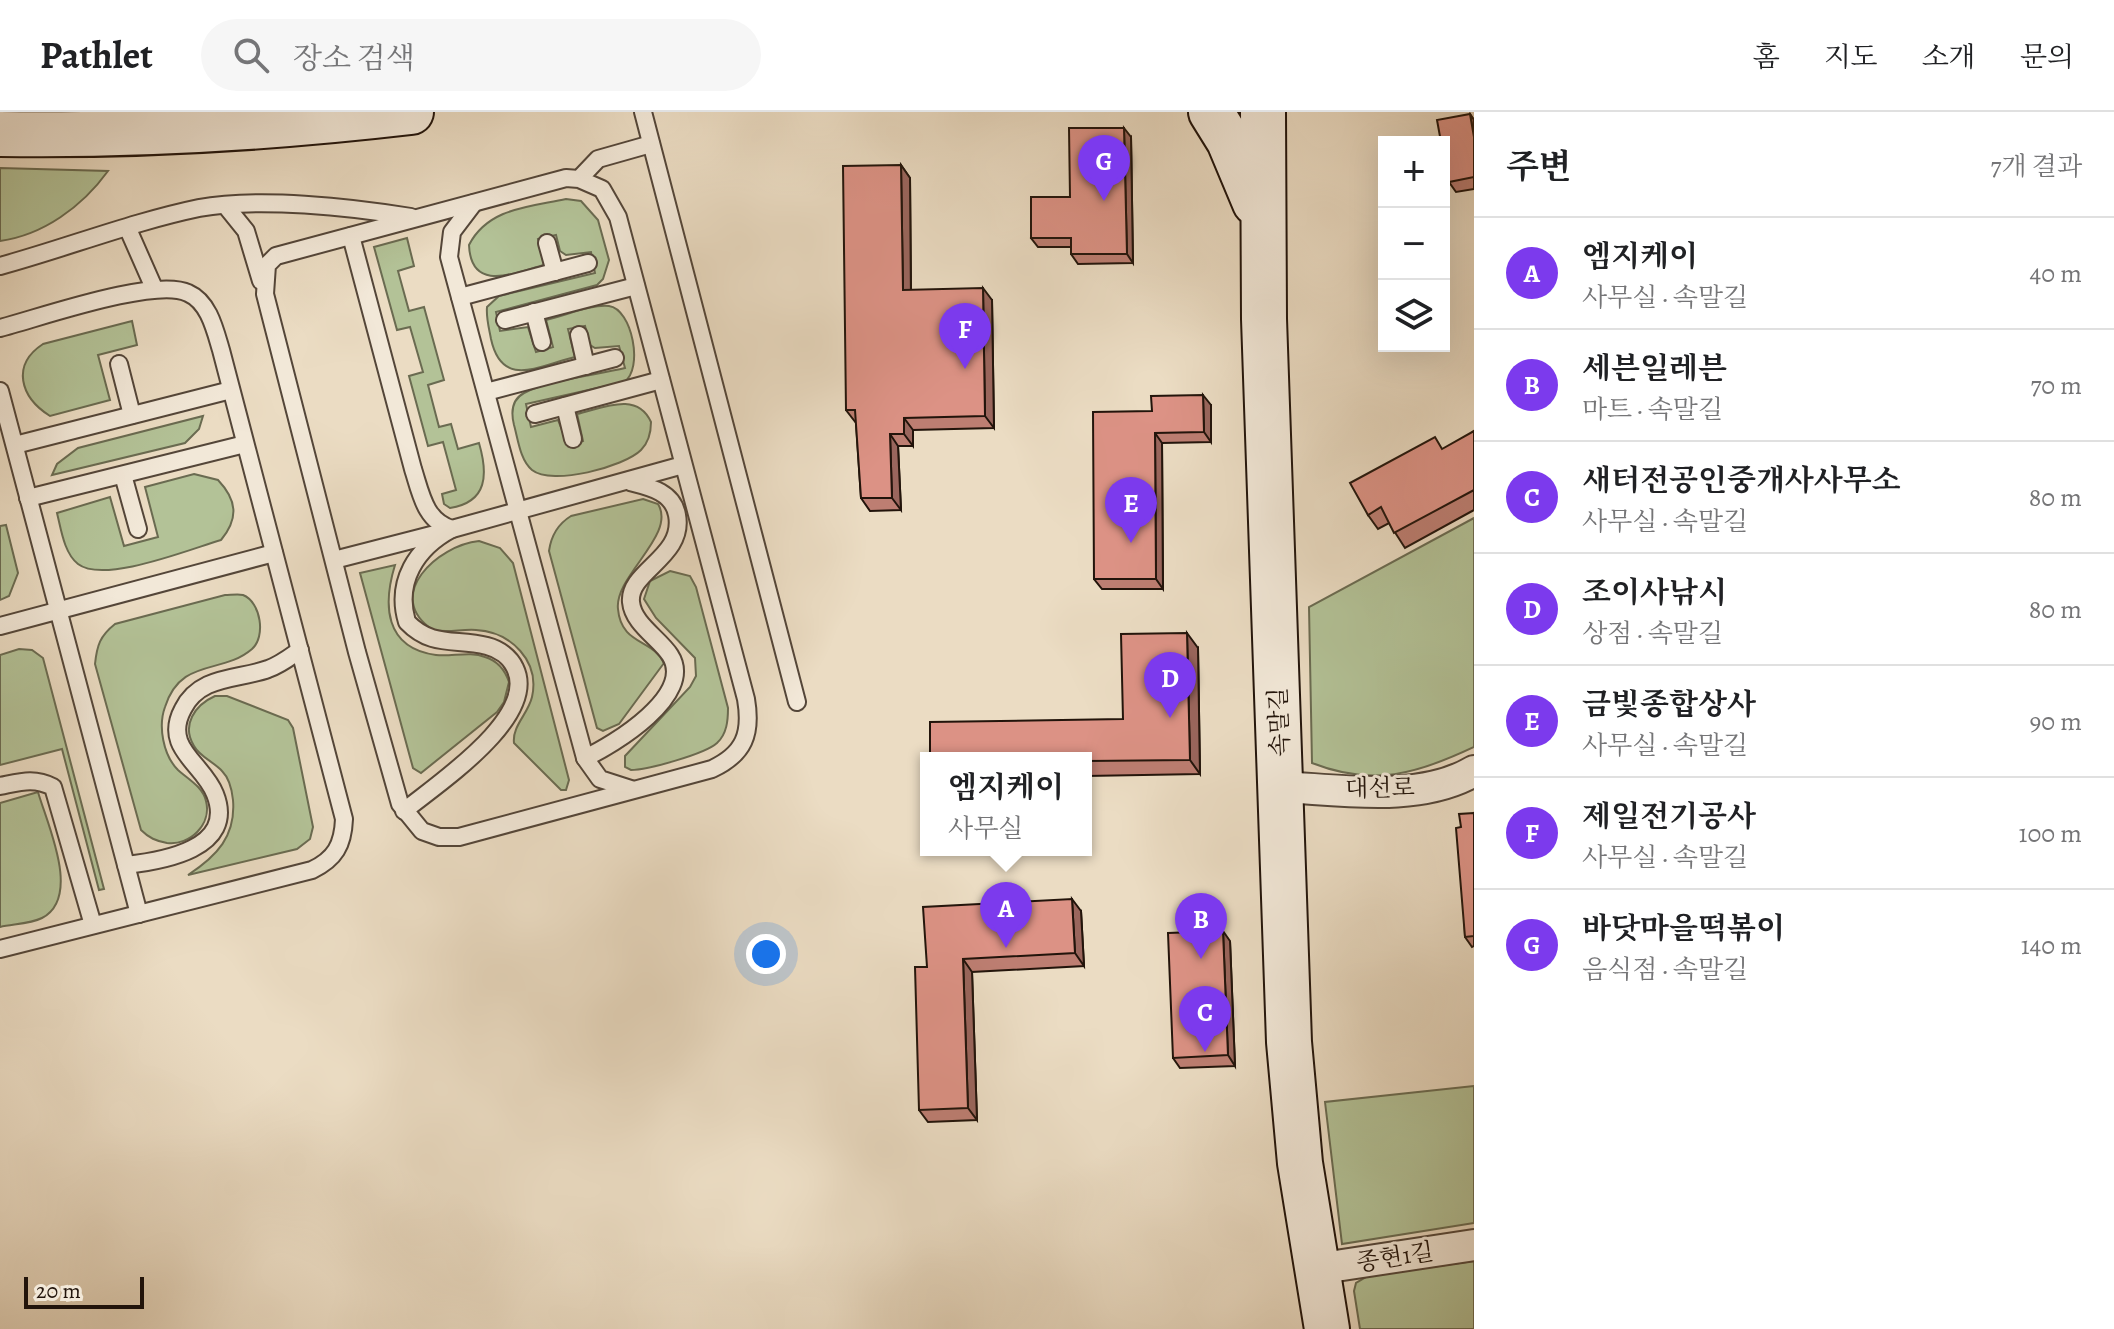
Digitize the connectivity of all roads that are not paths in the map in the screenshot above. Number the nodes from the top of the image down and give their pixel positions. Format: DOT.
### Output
graph roads {
  1 [pos="18,112"];
  2 [pos="411,112"];
  3 [pos="643,112"];
  4 [pos="1211,112"];
  5 [pos="1263,112"];
  6 [pos="161,133"];
  7 [pos="0,134"];
  8 [pos="651,144"];
  9 [pos="579,179"];
  10 [pos="476,202"];
  11 [pos="225,205"];
  12 [pos="417,218"];
  13 [pos="1262,218"];
  14 [pos="128,229"];
  15 [pos="351,236"];
  16 [pos="547,243"];
  17 [pos="588,263"];
  18 [pos="0,266"];
  19 [pos="555,272"];
  20 [pos="636,286"];
  21 [pos="154,288"];
  22 [pos="265,294"];
  23 [pos="460,297"];
  24 [pos="534,312"];
  25 [pos="505,320"];
  26 [pos="0,328"];
  27 [pos="579,335"];
  28 [pos="542,342"];
  29 [pos="615,358"];
  30 [pos="119,364"];
  31 [pos="586,366"];
  32 [pos="661,380"];
  33 [pos="231,390"];
  34 [pos="0,391"];
  35 [pos="486,392"];
  36 [pos="565,406"];
  37 [pos="535,414"];
  38 [pos="132,415"];
  39 [pos="573,439"];
  40 [pos="245,444"];
  41 [pos="15,445"];
  42 [pos="683,465"];
  43 [pos="123,475"];
  44 [pos="626,481"];
  45 [pos="28,498"];
  46 [pos="518,511"];
  47 [pos="138,529"];
  48 [pos="452,529"];
  49 [pos="274,553"];
  50 [pos="334,560"];
  51 [pos="58,611"];
  52 [pos="0,626"];
  53 [pos="300,650"];
  54 [pos="797,702"];
  55 [pos="585,758"];
  56 [pos="1474,771"];
  57 [pos="0,786"];
  58 [pos="1282,787"];
  59 [pos="638,790"];
  60 [pos="404,811"];
  61 [pos="126,865"];
  62 [pos="139,914"];
  63 [pos="93,925"];
  64 [pos="0,949"];
  65 [pos="1474,1245"];
  66 [pos="1316,1269"];
  67 [pos="1327,1329"];
  1 -- 6 [label="street"];
  2 -- 6 [label="street"];
  3 -- 8 [label="lane"];
  4 -- 13 [label="street"];
  5 -- 13 [label="street, 속말길"];
  6 -- 7 [label="street"];
  8 -- 9 [label="lane"];
  8 -- 54 [label="lane"];
  9 -- 10 [label="lane"];
  9 -- 20 [label="lane"];
  10 -- 12 [label="lane"];
  10 -- 23 [label="lane"];
  11 -- 12 [label="lane"];
  11 -- 14 [label="lane"];
  11 -- 22 [label="lane"];
  12 -- 15 [label="lane"];
  13 -- 58 [label="street, 속말길"];
  14 -- 18 [label="lane"];
  14 -- 21 [label="lane"];
  15 -- 22 [label="lane"];
  15 -- 48 [label="lane"];
  16 -- 19 [label="lane"];
  17 -- 19 [label="lane"];
  19 -- 23 [label="lane"];
  20 -- 24 [label="lane"];
  20 -- 32 [label="lane"];
  21 -- 26 [label="lane"];
  21 -- 33 [label="lane"];
  22 -- 50 [label="lane"];
  23 -- 35 [label="lane"];
  24 -- 25 [label="lane"];
  24 -- 28 [label="lane"];
  27 -- 31 [label="lane"];
  29 -- 31 [label="lane"];
  30 -- 38 [label="lane"];
  31 -- 35 [label="lane"];
  32 -- 36 [label="lane"];
  32 -- 42 [label="lane"];
  33 -- 38 [label="lane"];
  33 -- 40 [label="lane"];
  34 -- 41 [label="lane"];
  35 -- 46 [label="lane"];
  36 -- 37 [label="lane"];
  36 -- 39 [label="lane"];
  38 -- 41 [label="lane"];
  40 -- 43 [label="lane"];
  40 -- 49 [label="lane"];
  41 -- 45 [label="lane"];
  42 -- 44 [label="lane"];
  42 -- 59 [label="lane"];
  43 -- 45 [label="lane"];
  43 -- 47 [label="lane"];
  44 -- 46 [label="lane"];
  44 -- 55 [label="lane"];
  45 -- 51 [label="lane"];
  46 -- 48 [label="lane"];
  46 -- 55 [label="lane"];
  48 -- 50 [label="lane"];
  48 -- 60 [label="lane"];
  49 -- 51 [label="lane"];
  49 -- 53 [label="lane"];
  50 -- 60 [label="lane"];
  51 -- 52 [label="lane"];
  51 -- 61 [label="lane"];
  53 -- 61 [label="lane"];
  53 -- 62 [label="lane"];
  55 -- 59 [label="lane"];
  56 -- 58 [label="street, 대선로"];
  57 -- 63 [label="lane"];
  58 -- 66 [label="street, 속말길"];
  59 -- 60 [label="lane"];
  61 -- 62 [label="lane"];
  62 -- 63 [label="lane"];
  63 -- 64 [label="lane"];
  65 -- 66 [label="street, 종현1길"];
  66 -- 67 [label="street, 속말길"];
}
